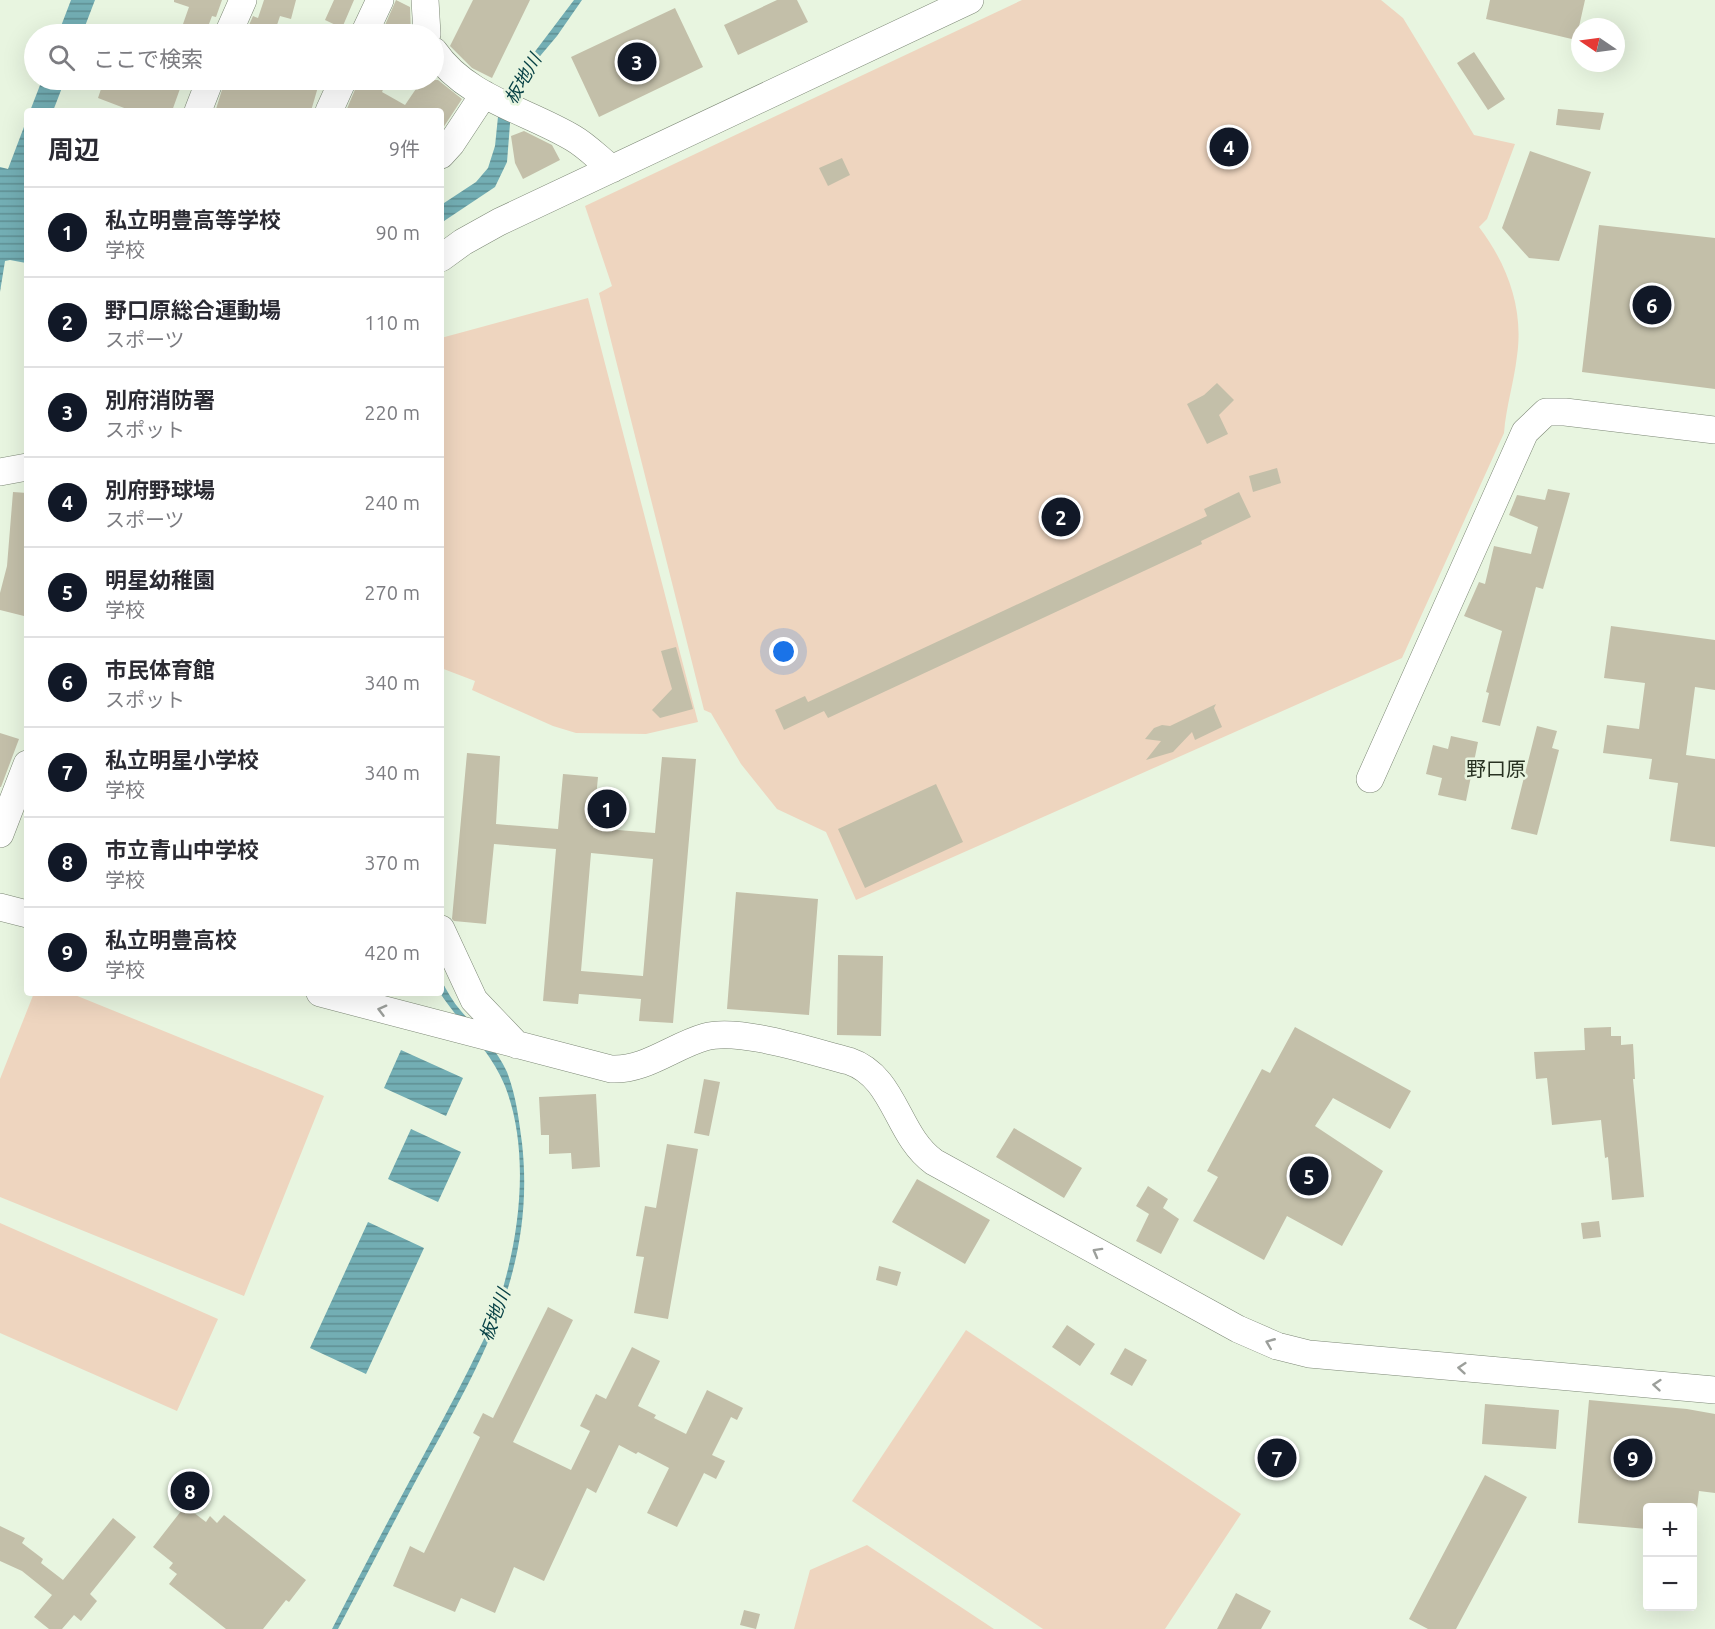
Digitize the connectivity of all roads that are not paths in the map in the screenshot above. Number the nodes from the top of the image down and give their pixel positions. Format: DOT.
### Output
graph roads {
  1 [pos="243,0"];
  2 [pos="380,0"];
  3 [pos="425,0"];
  4 [pos="970,0"];
  5 [pos="232,24"];
  6 [pos="369,24"];
  7 [pos="426,24"];
  8 [pos="444,65"];
  9 [pos="206,90"];
  10 [pos="338,90"];
  11 [pos="491,98"];
  12 [pos="199,108"];
  13 [pos="330,108"];
  14 [pos="444,152"];
  15 [pos="612,169"];
  16 [pos="444,256"];
  17 [pos="1715,430"];
  18 [pos="24,772"];
  19 [pos="1370,779"];
  20 [pos="0,834"];
  21 [pos="0,907"];
  22 [pos="24,914"];
  23 [pos="444,935"];
  24 [pos="331,996"];
  25 [pos="518,1046"];
  26 [pos="1715,1390"];
  1 -- 5 [label="street"];
  2 -- 6 [label="street"];
  3 -- 7 [label="street"];
  4 -- 15 [label="street"];
  8 -- 11 [label="street"];
  9 -- 12 [label="street"];
  10 -- 13 [label="street"];
  11 -- 14 [label="street"];
  11 -- 15 [label="street"];
  15 -- 16 [label="street"];
  17 -- 19 [label="street"];
  18 -- 20 [label="street"];
  21 -- 22 [label="street"];
  23 -- 25 [label="street"];
  25 -- 24 [label="street, one-way"];
  26 -- 25 [label="street, one-way"];
}
